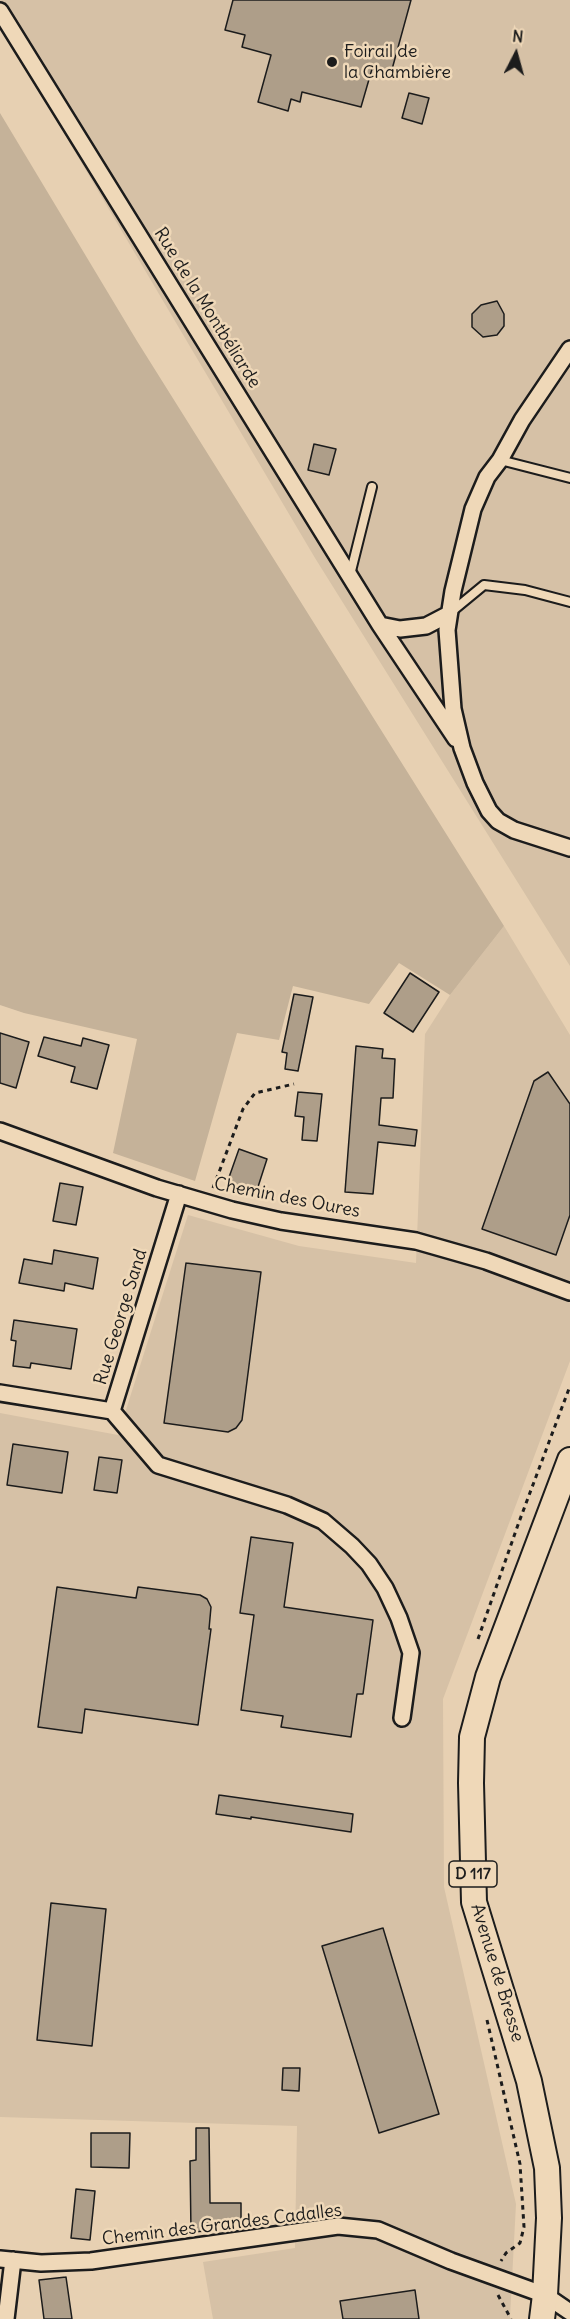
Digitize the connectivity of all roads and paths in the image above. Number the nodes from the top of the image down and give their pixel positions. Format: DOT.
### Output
graph roads {
  1 [pos="0,11"];
  2 [pos="570,349"];
  3 [pos="500,460"];
  4 [pos="570,478"];
  5 [pos="372,487"];
  6 [pos="350,576"];
  7 [pos="570,602"];
  8 [pos="449,614"];
  9 [pos="380,625"];
  10 [pos="462,748"];
  11 [pos="570,848"];
  12 [pos="294,1084"];
  13 [pos="0,1131"];
  14 [pos="179,1194"];
  15 [pos="207,1203"];
  16 [pos="570,1292"];
  17 [pos="0,1393"];
  18 [pos="112,1411"];
  19 [pos="570,1460"];
  20 [pos="402,1718"];
  21 [pos="6,2259"];
  22 [pos="545,2295"];
  23 [pos="497,2297"];
  24 [pos="570,2312"];
  25 [pos="6,2319"];
  26 [pos="511,2319"];
  27 [pos="542,2319"];
  1 -- 6 [label="street, Rue de la Montbéliarde"];
  2 -- 3 [label="street"];
  3 -- 4 [label="lane"];
  3 -- 8 [label="street"];
  5 -- 6 [label="lane"];
  6 -- 9 [label="street, Rue de la Montbéliarde"];
  7 -- 8 [label="lane"];
  8 -- 9 [label="street"];
  8 -- 10 [label="street"];
  9 -- 10 [label="street, Rue de la Montbéliarde"];
  10 -- 11 [label="street"];
  12 -- 15 [label="path"];
  13 -- 14 [label="street, Chemin des Oures"];
  14 -- 15 [label="street, Chemin des Oures"];
  14 -- 18 [label="street, Rue George Sand"];
  15 -- 16 [label="street, Chemin des Oures"];
  17 -- 18 [label="street, Rue George Sand"];
  18 -- 20 [label="street"];
  19 -- 22 [label="main road, Avenue de Bresse / D 117"];
  21 -- 22 [label="street, Chemin des Grandes Cadalles"];
  21 -- 25 [label="street"];
  22 -- 24 [label="street, Chemin des Grandes Cadalles"];
  22 -- 27 [label="main road, Avenue de Bresse / D 117"];
  23 -- 26 [label="path"];
}
